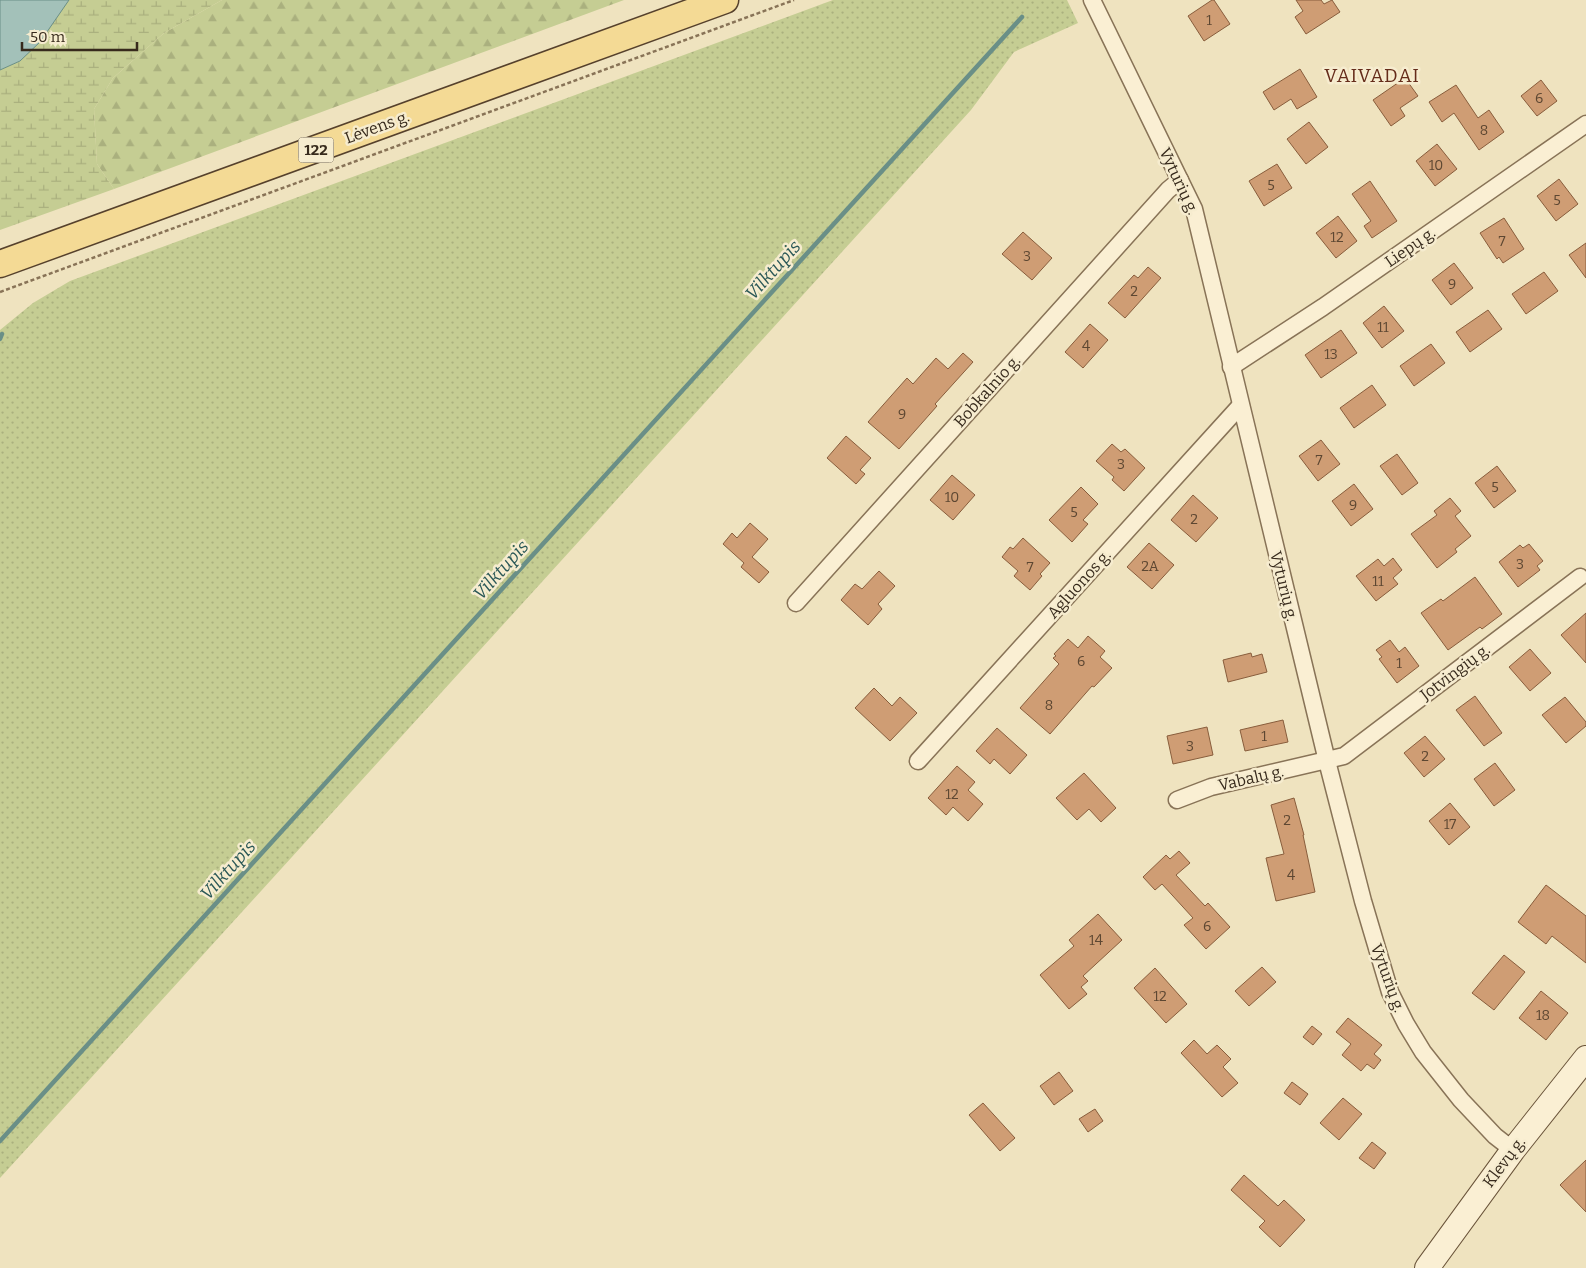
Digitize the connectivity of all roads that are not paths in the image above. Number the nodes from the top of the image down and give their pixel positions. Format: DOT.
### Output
graph roads {
  1 [pos="726,0"];
  2 [pos="1092,0"];
  3 [pos="1586,124"];
  4 [pos="1180,180"];
  5 [pos="0,264"];
  6 [pos="1231,367"];
  7 [pos="1240,406"];
  8 [pos="1580,577"];
  9 [pos="796,603"];
  10 [pos="918,761"];
  11 [pos="1327,761"];
  12 [pos="1177,800"];
  13 [pos="1586,1058"];
  14 [pos="1512,1150"];
  15 [pos="1427,1268"];
  1 -- 5 [label="main road, Lėvens g. / 122"];
  2 -- 4 [label="street, Vyturių g."];
  3 -- 6 [label="street, Liepų g."];
  4 -- 6 [label="street, Vyturių g."];
  4 -- 9 [label="street, Bobkalnio g."];
  6 -- 7 [label="street, Vyturių g."];
  7 -- 10 [label="street, Agluonos g."];
  7 -- 11 [label="street, Vyturių g."];
  8 -- 11 [label="street, Jotvingių g."];
  11 -- 12 [label="street, Vabalų g."];
  11 -- 14 [label="street, Vyturių g."];
  13 -- 14 [label="main road, Klevų g."];
  14 -- 15 [label="main road, Klevų g."];
}
